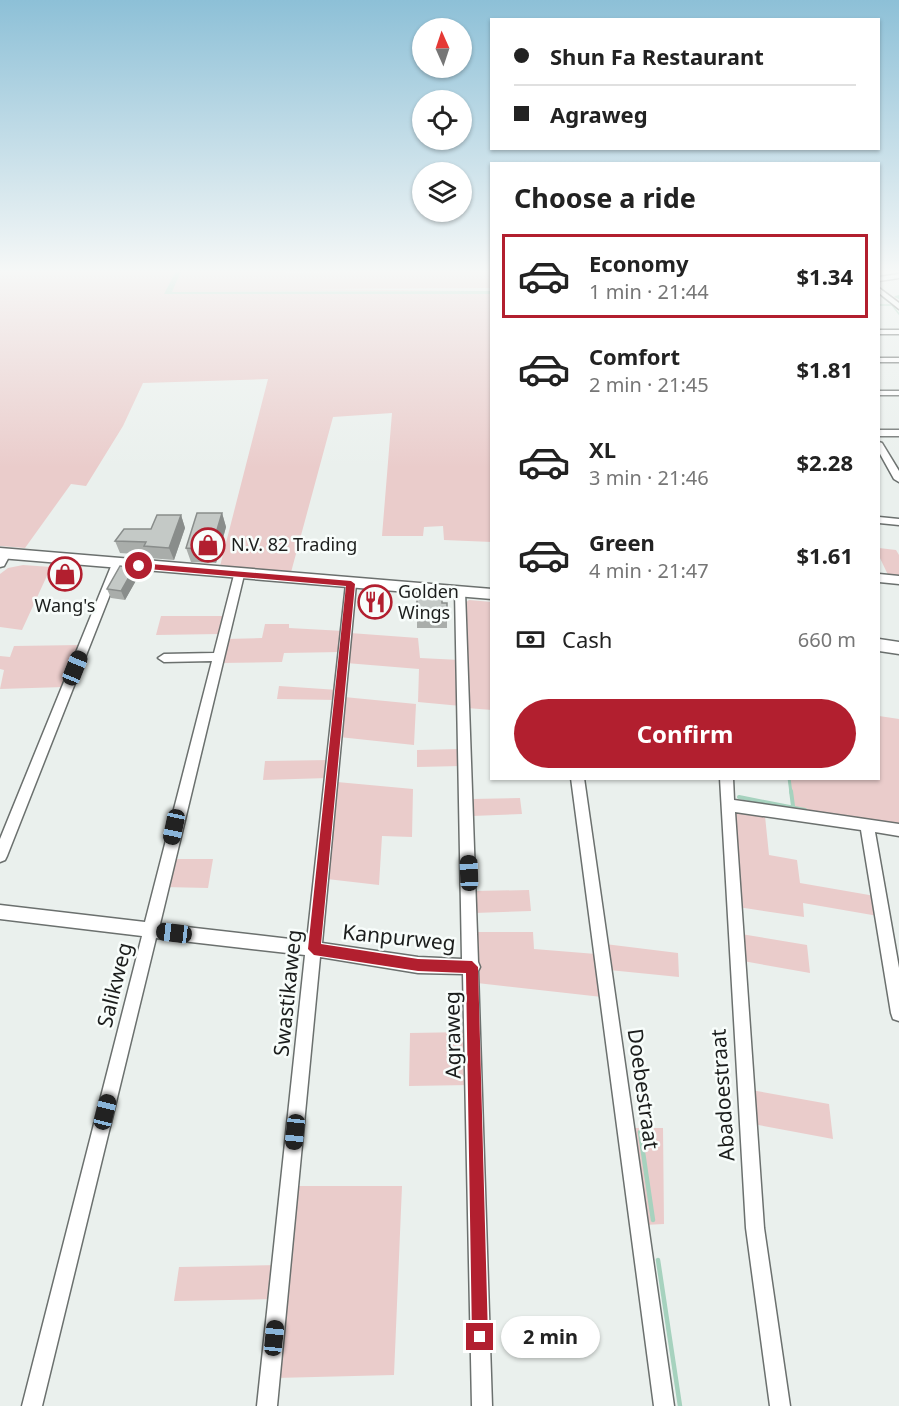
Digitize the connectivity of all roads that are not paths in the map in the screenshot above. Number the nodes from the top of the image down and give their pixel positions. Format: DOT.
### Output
graph roads {
  1 [pos="880,360"];
  2 [pos="899,360"];
  3 [pos="880,393"];
  4 [pos="899,393"];
  5 [pos="880,433"];
  6 [pos="899,433"];
  7 [pos="880,448"];
  8 [pos="899,479"];
  9 [pos="880,520"];
  10 [pos="899,522"];
  11 [pos="2,557"];
  12 [pos="117,564"];
  13 [pos="239,575"];
  14 [pos="880,578"];
  15 [pos="899,580"];
  16 [pos="351,584"];
  17 [pos="460,591"];
  18 [pos="490,594"];
  19 [pos="880,645"];
  20 [pos="899,648"];
  21 [pos="217,657"];
  22 [pos="165,658"];
  23 [pos="577,780"];
  24 [pos="726,780"];
  25 [pos="728,805"];
  26 [pos="867,826"];
  27 [pos="899,830"];
  28 [pos="0,856"];
  29 [pos="0,912"];
  30 [pos="150,930"];
  31 [pos="314,949"];
  32 [pos="472,967"];
  33 [pos="896,984"];
  34 [pos="899,1013"];
  35 [pos="32,1406"];
  36 [pos="267,1406"];
  37 [pos="482,1406"];
  38 [pos="664,1406"];
  39 [pos="780,1406"];
  1 -- 2 [label="street"];
  3 -- 4 [label="street"];
  5 -- 6 [label="street"];
  7 -- 8 [label="street"];
  9 -- 10 [label="street"];
  11 -- 12 [label="main road"];
  12 -- 13 [label="main road"];
  12 -- 28 [label="street"];
  13 -- 16 [label="main road"];
  13 -- 21 [label="street, Salikweg"];
  14 -- 15 [label="street"];
  16 -- 17 [label="main road"];
  16 -- 31 [label="street, Swastikaweg"];
  17 -- 18 [label="main road"];
  17 -- 32 [label="street, Agraweg"];
  19 -- 20 [label="main road"];
  21 -- 22 [label="street"];
  21 -- 30 [label="street, Salikweg"];
  23 -- 38 [label="street, Doebestraat"];
  24 -- 25 [label="street, Abadoestraat"];
  25 -- 26 [label="street"];
  25 -- 39 [label="street, Abadoestraat"];
  26 -- 27 [label="street"];
  26 -- 33 [label="street"];
  29 -- 30 [label="street, Kanpurweg"];
  30 -- 31 [label="street, Kanpurweg"];
  30 -- 35 [label="street, Salikweg"];
  31 -- 32 [label="street, Kanpurweg"];
  31 -- 36 [label="street, Swastikaweg"];
  32 -- 37 [label="street, Agraweg"];
  33 -- 34 [label="street"];
}
